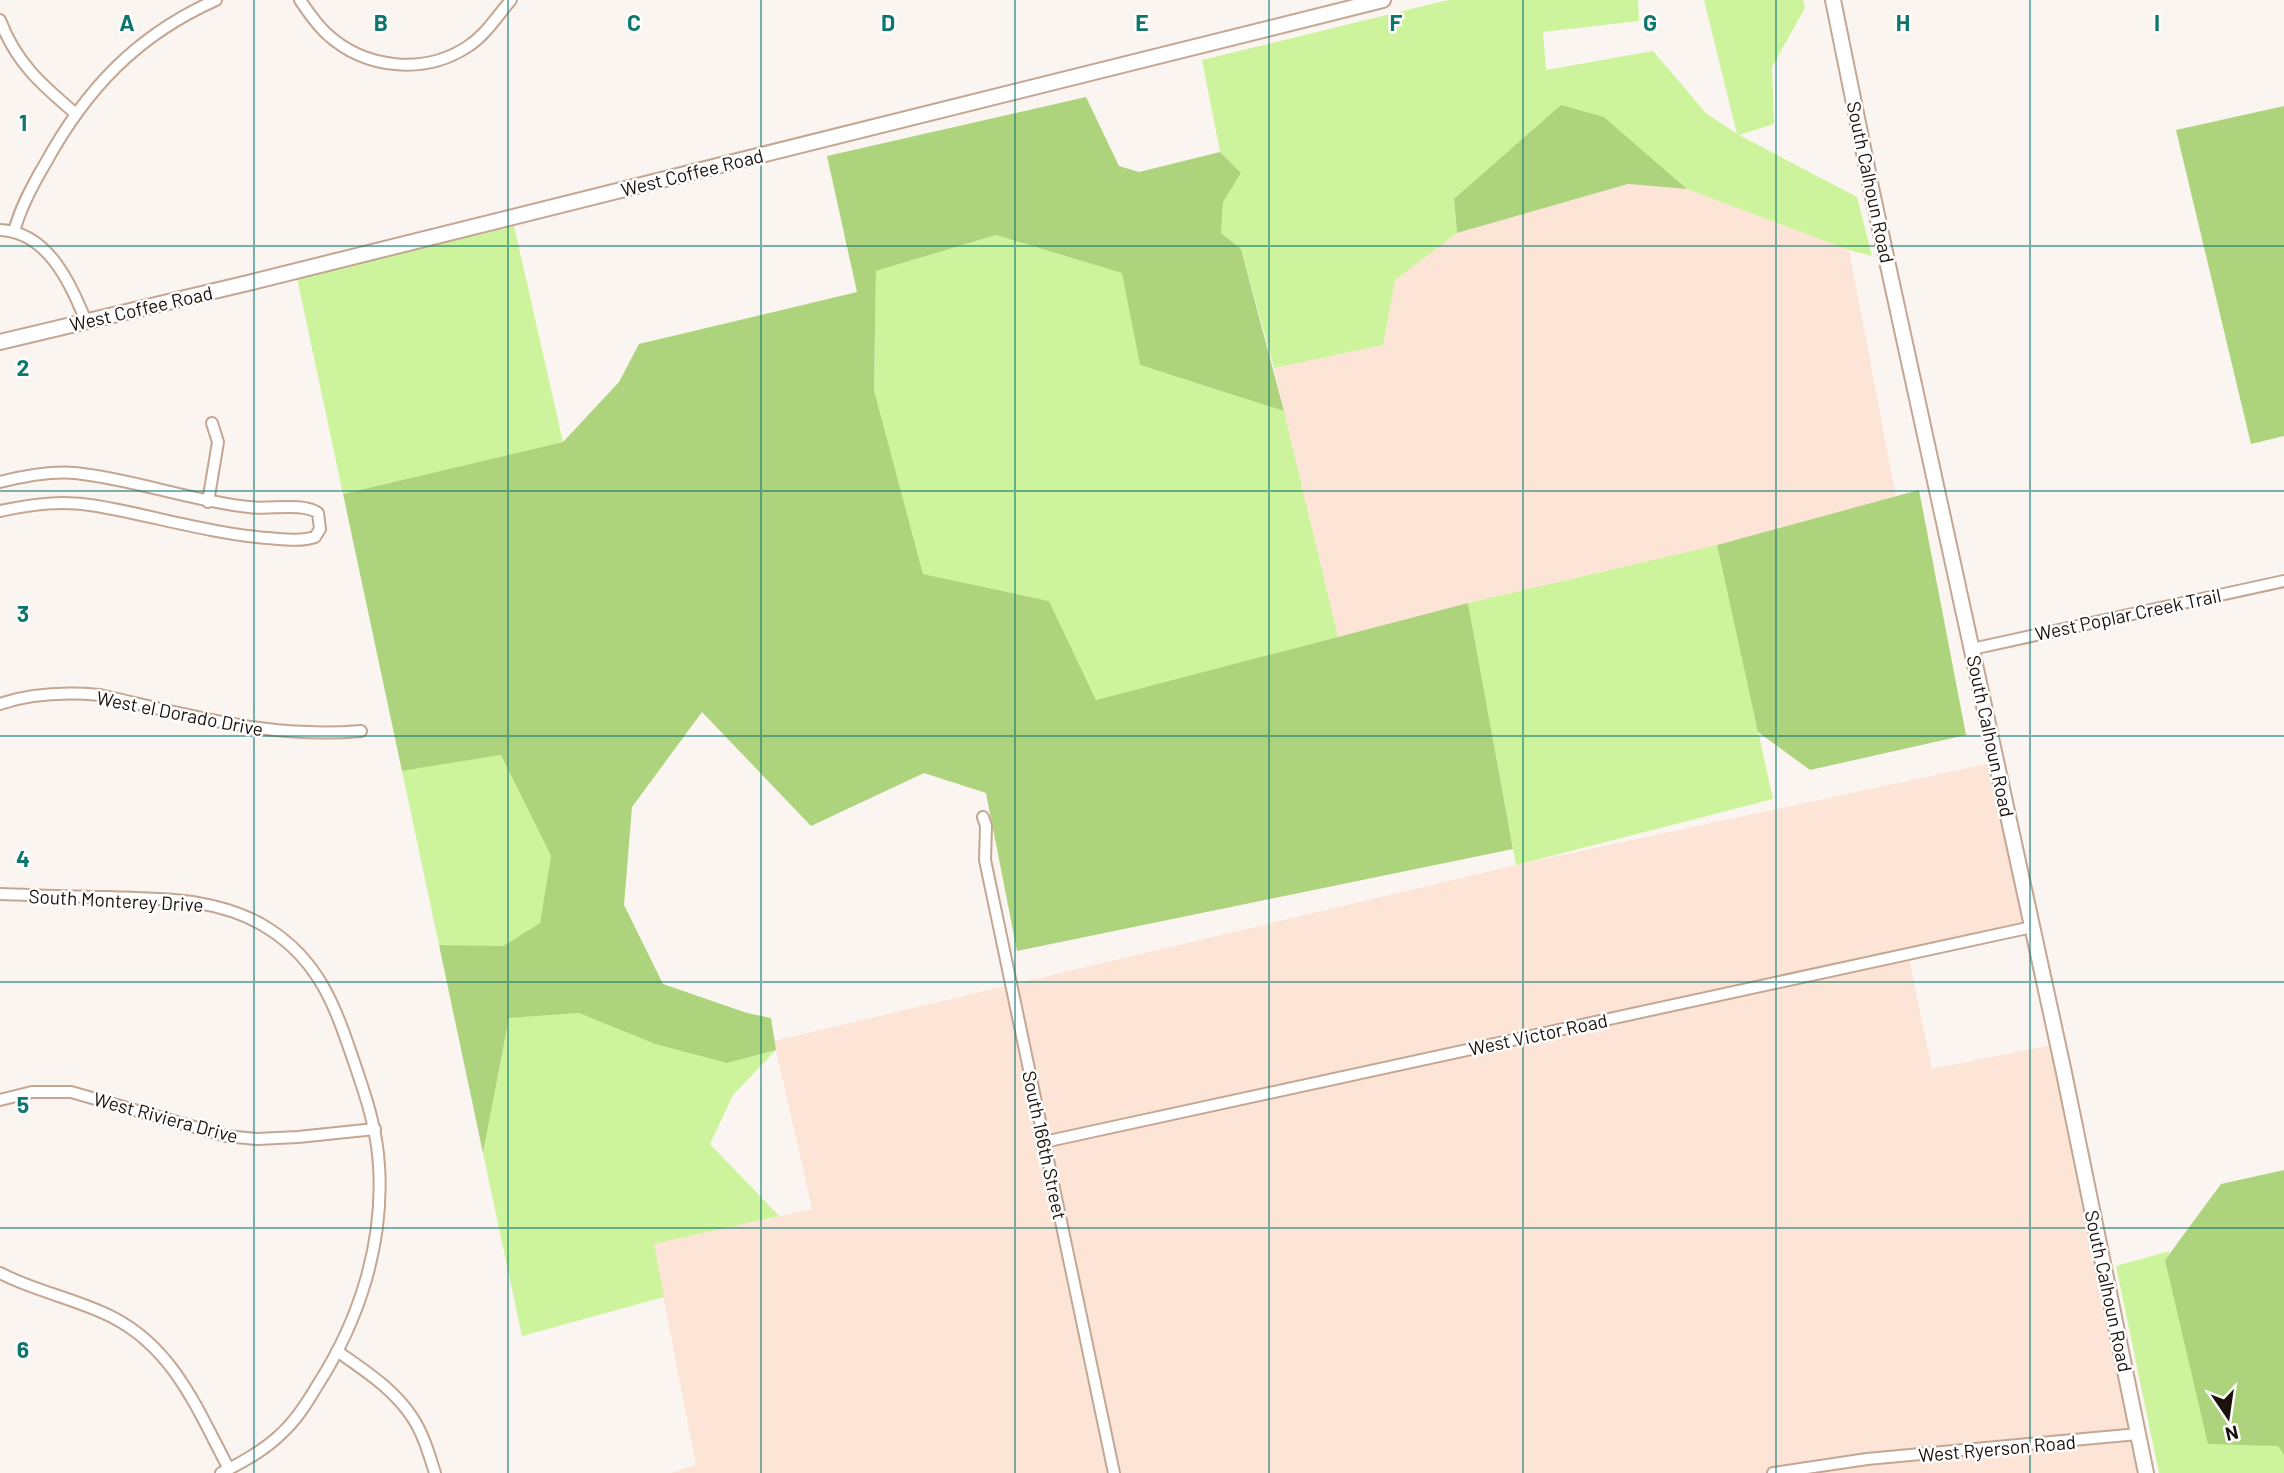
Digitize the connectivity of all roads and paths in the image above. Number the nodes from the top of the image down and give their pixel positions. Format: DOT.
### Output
graph roads {
  1 [pos="216,0"];
  2 [pos="300,0"];
  3 [pos="511,0"];
  4 [pos="1383,0"];
  5 [pos="1833,0"];
  6 [pos="0,20"];
  7 [pos="76,114"];
  8 [pos="0,230"];
  9 [pos="14,232"];
  10 [pos="86,321"];
  11 [pos="0,342"];
  12 [pos="212,423"];
  13 [pos="0,482"];
  14 [pos="208,502"];
  15 [pos="0,511"];
  16 [pos="2284,581"];
  17 [pos="1972,649"];
  18 [pos="0,704"];
  19 [pos="361,731"];
  20 [pos="983,817"];
  21 [pos="0,894"];
  22 [pos="2032,928"];
  23 [pos="0,1100"];
  24 [pos="375,1129"];
  25 [pos="1044,1142"];
  26 [pos="0,1273"];
  27 [pos="337,1352"];
  28 [pos="2138,1434"];
  29 [pos="225,1471"];
  30 [pos="435,1473"];
  31 [pos="1114,1473"];
  32 [pos="1773,1473"];
  33 [pos="2146,1473"];
  1 -- 7 [label="street"];
  2 -- 3 [label="street"];
  4 -- 10 [label="street, West Coffee Road"];
  5 -- 17 [label="street, South Calhoun Road"];
  6 -- 7 [label="street"];
  7 -- 9 [label="street"];
  8 -- 9 [label="street"];
  9 -- 10 [label="street"];
  10 -- 11 [label="street, West Coffee Road"];
  12 -- 14 [label="street"];
  13 -- 14 [label="street"];
  14 -- 15 [label="street"];
  16 -- 17 [label="street, West Poplar Creek Trail"];
  17 -- 22 [label="street, South Calhoun Road"];
  18 -- 19 [label="street, West el Dorado Drive"];
  20 -- 25 [label="street, South 166th Street"];
  21 -- 24 [label="street, South Monterey Drive"];
  22 -- 25 [label="street, West Victor Road"];
  22 -- 28 [label="street, South Calhoun Road"];
  23 -- 24 [label="street, West Riviera Drive"];
  24 -- 27 [label="street, South Monterey Drive"];
  25 -- 31 [label="street, South 166th Street"];
  26 -- 29 [label="street"];
  27 -- 29 [label="street, South Monterey Drive"];
  27 -- 30 [label="street"];
  28 -- 32 [label="street, West Ryerson Road"];
  28 -- 33 [label="street, South Calhoun Road"];
}
